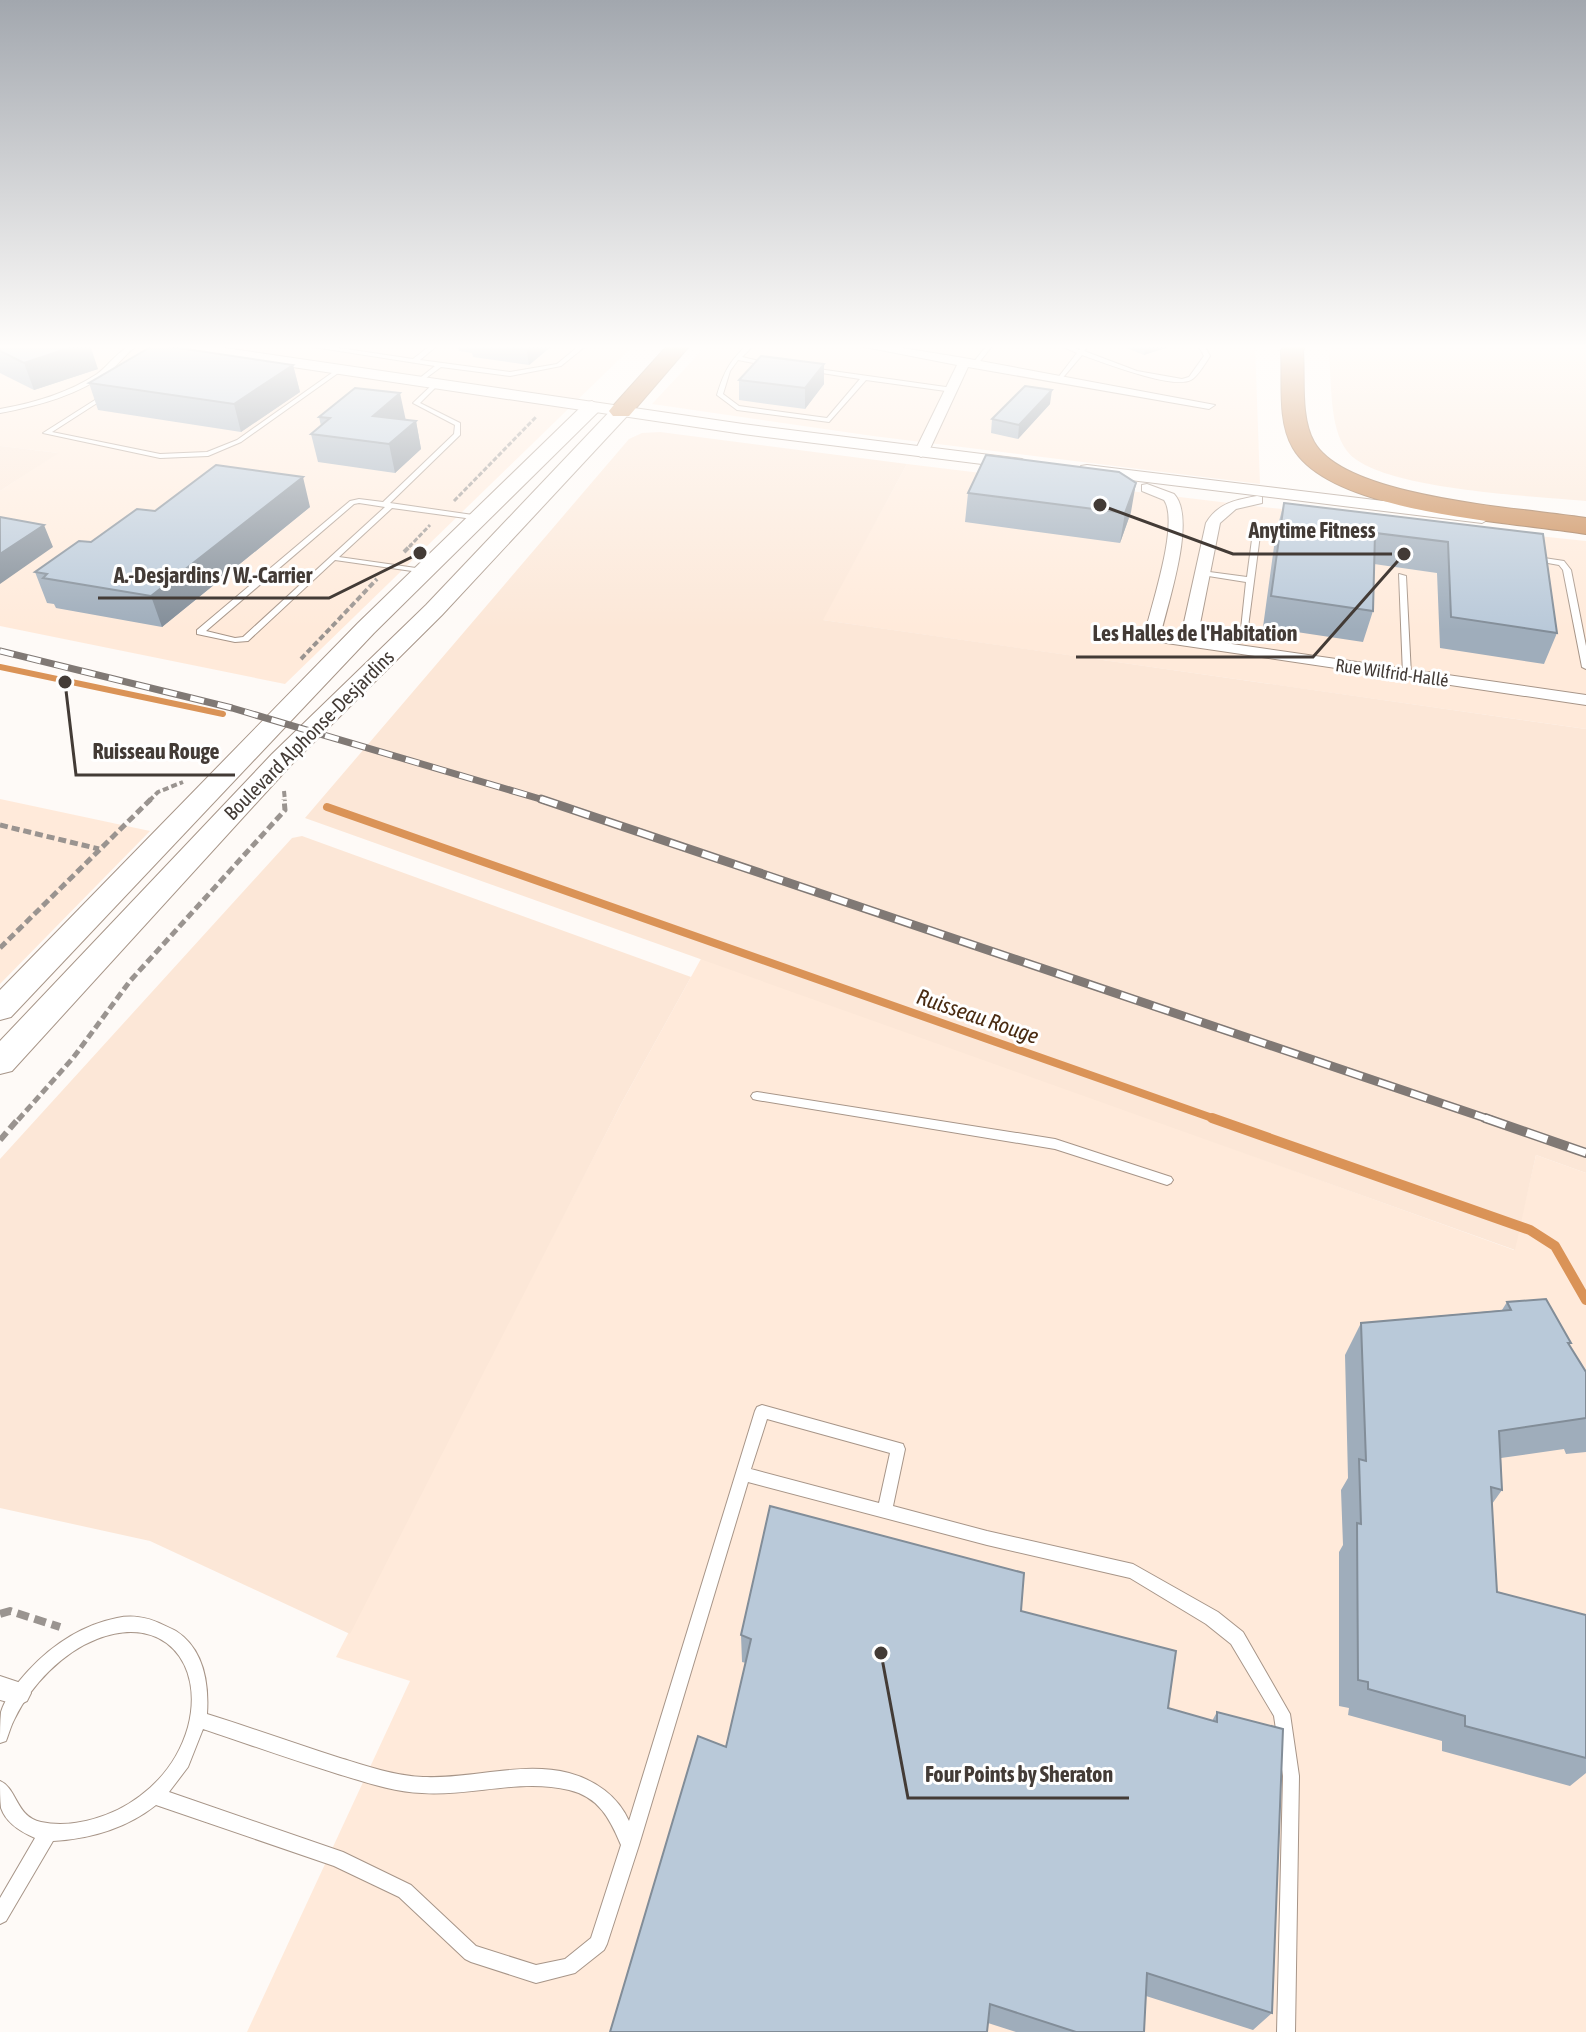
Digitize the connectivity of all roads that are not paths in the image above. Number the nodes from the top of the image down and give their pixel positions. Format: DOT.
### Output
graph roads {
  1 [pos="80,440"];
  2 [pos="241,440"];
  3 [pos="452,440"];
  4 [pos="556,440"];
  5 [pos="594,440"];
  6 [pos="827,440"];
  7 [pos="928,440"];
  8 [pos="1300,440"];
  9 [pos="921,453"];
  10 [pos="1043,469"];
  11 [pos="1147,488"];
  12 [pos="1257,500"];
  13 [pos="387,505"];
  14 [pos="1406,510"];
  15 [pos="473,517"];
  16 [pos="1296,527"];
  17 [pos="1586,528"];
  18 [pos="1518,556"];
  19 [pos="334,558"];
  20 [pos="423,571"];
  21 [pos="1202,573"];
  22 [pos="1402,576"];
  23 [pos="1250,580"];
  24 [pos="1244,627"];
  25 [pos="1188,643"];
  26 [pos="1586,667"];
  27 [pos="1407,675"];
  28 [pos="1586,700"];
  29 [pos="0,1009"];
  30 [pos="0,1062"];
  31 [pos="757,1096"];
  32 [pos="1167,1180"];
  33 [pos="743,1474"];
  34 [pos="885,1511"];
  35 [pos="10,1690"];
  36 [pos="198,1719"];
  37 [pos="0,1735"];
  38 [pos="0,1789"];
  39 [pos="155,1796"];
  40 [pos="48,1833"];
  41 [pos="630,1845"];
  42 [pos="0,1915"];
  43 [pos="1286,2032"];
  1 -- 2 [label="lane"];
  3 -- 13 [label="lane"];
  4 -- 15 [label="main road, Boulevard Alphonse-Desjardins"];
  5 -- 30 [label="main road, Boulevard Alphonse-Desjardins"];
  6 -- 9 [label="street"];
  7 -- 9 [label="street"];
  8 -- 17 [label="highway"];
  9 -- 10 [label="street"];
  11 -- 12 [label="street"];
  11 -- 14 [label="street"];
  11 -- 25 [label="street, Rue Wilfrid-Hallé"];
  12 -- 14 [label="street"];
  12 -- 21 [label="street"];
  13 -- 15 [label="lane"];
  13 -- 19 [label="lane"];
  13 -- 19 [label="lane"];
  14 -- 17 [label="street"];
  15 -- 20 [label="main road, Boulevard Alphonse-Desjardins"];
  16 -- 23 [label="lane"];
  18 -- 26 [label="lane"];
  19 -- 20 [label="lane"];
  20 -- 29 [label="main road, Boulevard Alphonse-Desjardins"];
  21 -- 23 [label="lane"];
  21 -- 25 [label="street"];
  22 -- 27 [label="lane"];
  23 -- 24 [label="lane"];
  25 -- 27 [label="street, Rue Wilfrid-Hallé"];
  27 -- 28 [label="street, Rue Wilfrid-Hallé"];
  31 -- 32 [label="lane"];
  33 -- 34 [label="lane"];
  33 -- 34 [label="lane"];
  33 -- 41 [label="lane"];
  34 -- 43 [label="lane"];
  35 -- 36 [label="lane"];
  35 -- 37 [label="lane"];
  36 -- 39 [label="lane"];
  36 -- 41 [label="lane"];
  38 -- 40 [label="lane"];
  39 -- 40 [label="lane"];
  39 -- 41 [label="lane"];
  40 -- 42 [label="lane"];
}
